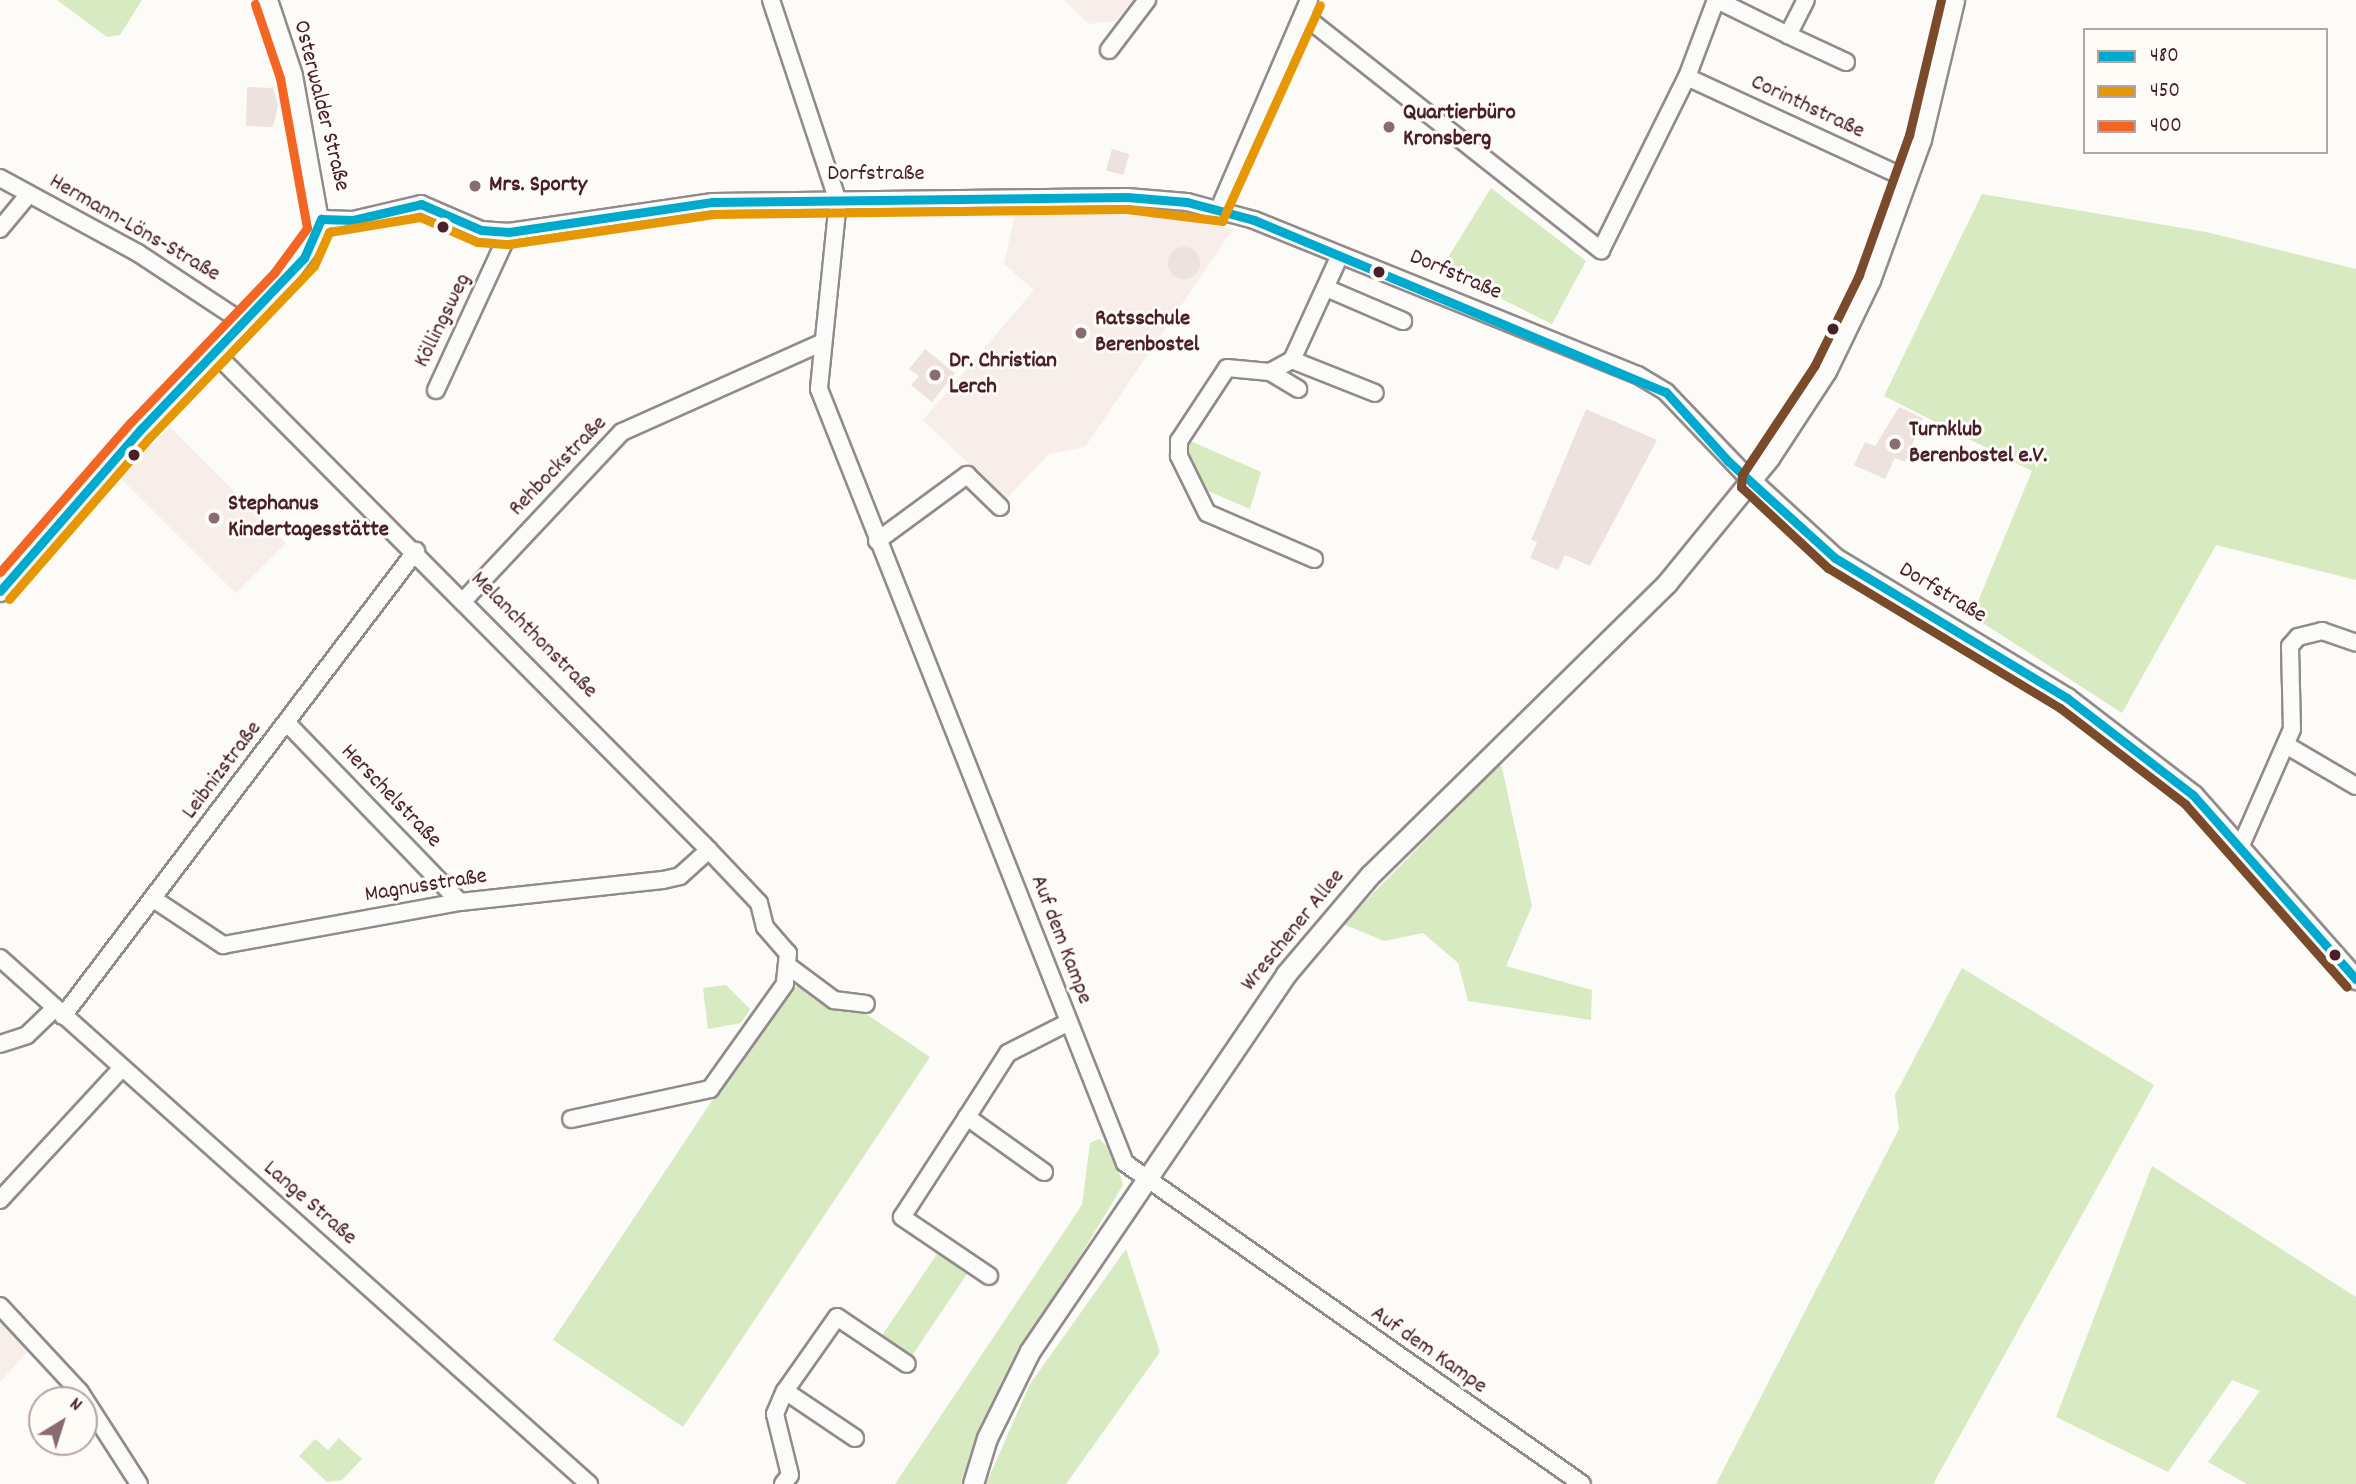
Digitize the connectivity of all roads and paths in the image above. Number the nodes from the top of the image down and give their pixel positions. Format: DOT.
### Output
graph roads {
  1 [pos="267,0"];
  2 [pos="771,0"];
  3 [pos="1147,0"];
  4 [pos="1717,0"];
  5 [pos="1806,0"];
  6 [pos="1954,0"];
  7 [pos="1306,7"];
  8 [pos="1788,35"];
  9 [pos="1109,50"];
  10 [pos="1846,62"];
  11 [pos="1687,77"];
  12 [pos="0,178"];
  13 [pos="1908,179"];
  14 [pos="29,194"];
  15 [pos="838,201"];
  16 [pos="1219,209"];
  17 [pos="321,219"];
  18 [pos="0,229"];
  19 [pos="509,232"];
  20 [pos="1340,255"];
  21 [pos="1326,288"];
  22 [pos="1403,321"];
  23 [pos="244,323"];
  24 [pos="821,343"];
  25 [pos="216,354"];
  26 [pos="1292,360"];
  27 [pos="1270,372"];
  28 [pos="1298,389"];
  29 [pos="436,390"];
  30 [pos="1375,393"];
  31 [pos="1752,482"];
  32 [pos="1000,507"];
  33 [pos="877,541"];
  34 [pos="416,551"];
  35 [pos="1314,559"];
  36 [pos="0,590"];
  37 [pos="465,599"];
  38 [pos="2356,643"];
  39 [pos="287,723"];
  40 [pos="2286,745"];
  41 [pos="2356,786"];
  42 [pos="2242,844"];
  43 [pos="709,850"];
  44 [pos="155,900"];
  45 [pos="460,902"];
  46 [pos="0,958"];
  47 [pos="790,968"];
  48 [pos="2356,979"];
  49 [pos="866,1004"];
  50 [pos="59,1012"];
  51 [pos="1067,1023"];
  52 [pos="0,1044"];
  53 [pos="122,1068"];
  54 [pos="967,1117"];
  55 [pos="571,1119"];
  56 [pos="1044,1172"];
  57 [pos="1144,1179"];
  58 [pos="0,1200"];
  59 [pos="989,1276"];
  60 [pos="0,1306"];
  61 [pos="907,1364"];
  62 [pos="785,1391"];
  63 [pos="855,1438"];
  64 [pos="139,1484"];
  65 [pos="589,1484"];
  66 [pos="783,1484"];
  67 [pos="972,1484"];
  68 [pos="1582,1484"];
  1 -- 17 [label="street, Osterwalder Straße"];
  2 -- 15 [label="street"];
  3 -- 9 [label="street"];
  4 -- 8 [label="street"];
  4 -- 11 [label="street"];
  5 -- 8 [label="street"];
  6 -- 13 [label="street, Wreschener Allee"];
  7 -- 11 [label="street"];
  7 -- 16 [label="street"];
  8 -- 10 [label="street"];
  11 -- 13 [label="street, Corinthstraße"];
  12 -- 14 [label="street, Hermann-Löns-Straße"];
  13 -- 31 [label="street, Wreschener Allee"];
  14 -- 18 [label="street"];
  14 -- 23 [label="street, Hermann-Löns-Straße"];
  15 -- 16 [label="street, Dorfstraße"];
  15 -- 19 [label="street, Dorfstraße"];
  15 -- 24 [label="street, Auf dem Kampe"];
  16 -- 20 [label="street, Dorfstraße"];
  17 -- 19 [label="street, Dorfstraße"];
  17 -- 23 [label="street, Osterwalder Straße"];
  19 -- 29 [label="street, Köllingsweg"];
  20 -- 21 [label="street"];
  20 -- 31 [label="street, Dorfstraße"];
  21 -- 22 [label="street"];
  21 -- 26 [label="street"];
  23 -- 25 [label="street, Osterwalder Straße"];
  24 -- 33 [label="street, Auf dem Kampe"];
  24 -- 37 [label="street, Rehbockstraße"];
  25 -- 34 [label="street, Melanchthonstraße"];
  25 -- 36 [label="street, Osterwalder Straße"];
  26 -- 27 [label="street"];
  26 -- 30 [label="street"];
  27 -- 28 [label="street"];
  27 -- 35 [label="street"];
  31 -- 42 [label="street, Dorfstraße"];
  31 -- 57 [label="street, Wreschener Allee"];
  32 -- 33 [label="street"];
  33 -- 51 [label="street, Auf dem Kampe"];
  34 -- 37 [label="street, Melanchthonstraße"];
  34 -- 39 [label="street, Leibnizstraße"];
  37 -- 43 [label="street, Melanchthonstraße"];
  38 -- 40 [label="street"];
  39 -- 44 [label="street, Leibnizstraße"];
  39 -- 45 [label="street, Herschelstraße"];
  40 -- 41 [label="street"];
  40 -- 42 [label="street"];
  42 -- 48 [label="street, Dorfstraße"];
  43 -- 45 [label="street, Magnusstraße"];
  43 -- 47 [label="street, Melanchthonstraße"];
  44 -- 45 [label="street, Magnusstraße"];
  44 -- 50 [label="street, Leibnizstraße"];
  46 -- 50 [label="street, Lange Straße"];
  47 -- 49 [label="street, Melanchthonstraße"];
  47 -- 55 [label="street"];
  50 -- 52 [label="street, Leibnizstraße"];
  50 -- 53 [label="street, Lange Straße"];
  51 -- 54 [label="street"];
  51 -- 57 [label="street, Auf dem Kampe"];
  53 -- 58 [label="street"];
  53 -- 65 [label="street, Lange Straße"];
  54 -- 56 [label="street"];
  54 -- 59 [label="street"];
  57 -- 67 [label="street, Wreschener Allee"];
  57 -- 68 [label="street, Auf dem Kampe"];
  60 -- 64 [label="street"];
  61 -- 62 [label="street"];
  62 -- 63 [label="street"];
  62 -- 66 [label="street"];
}
